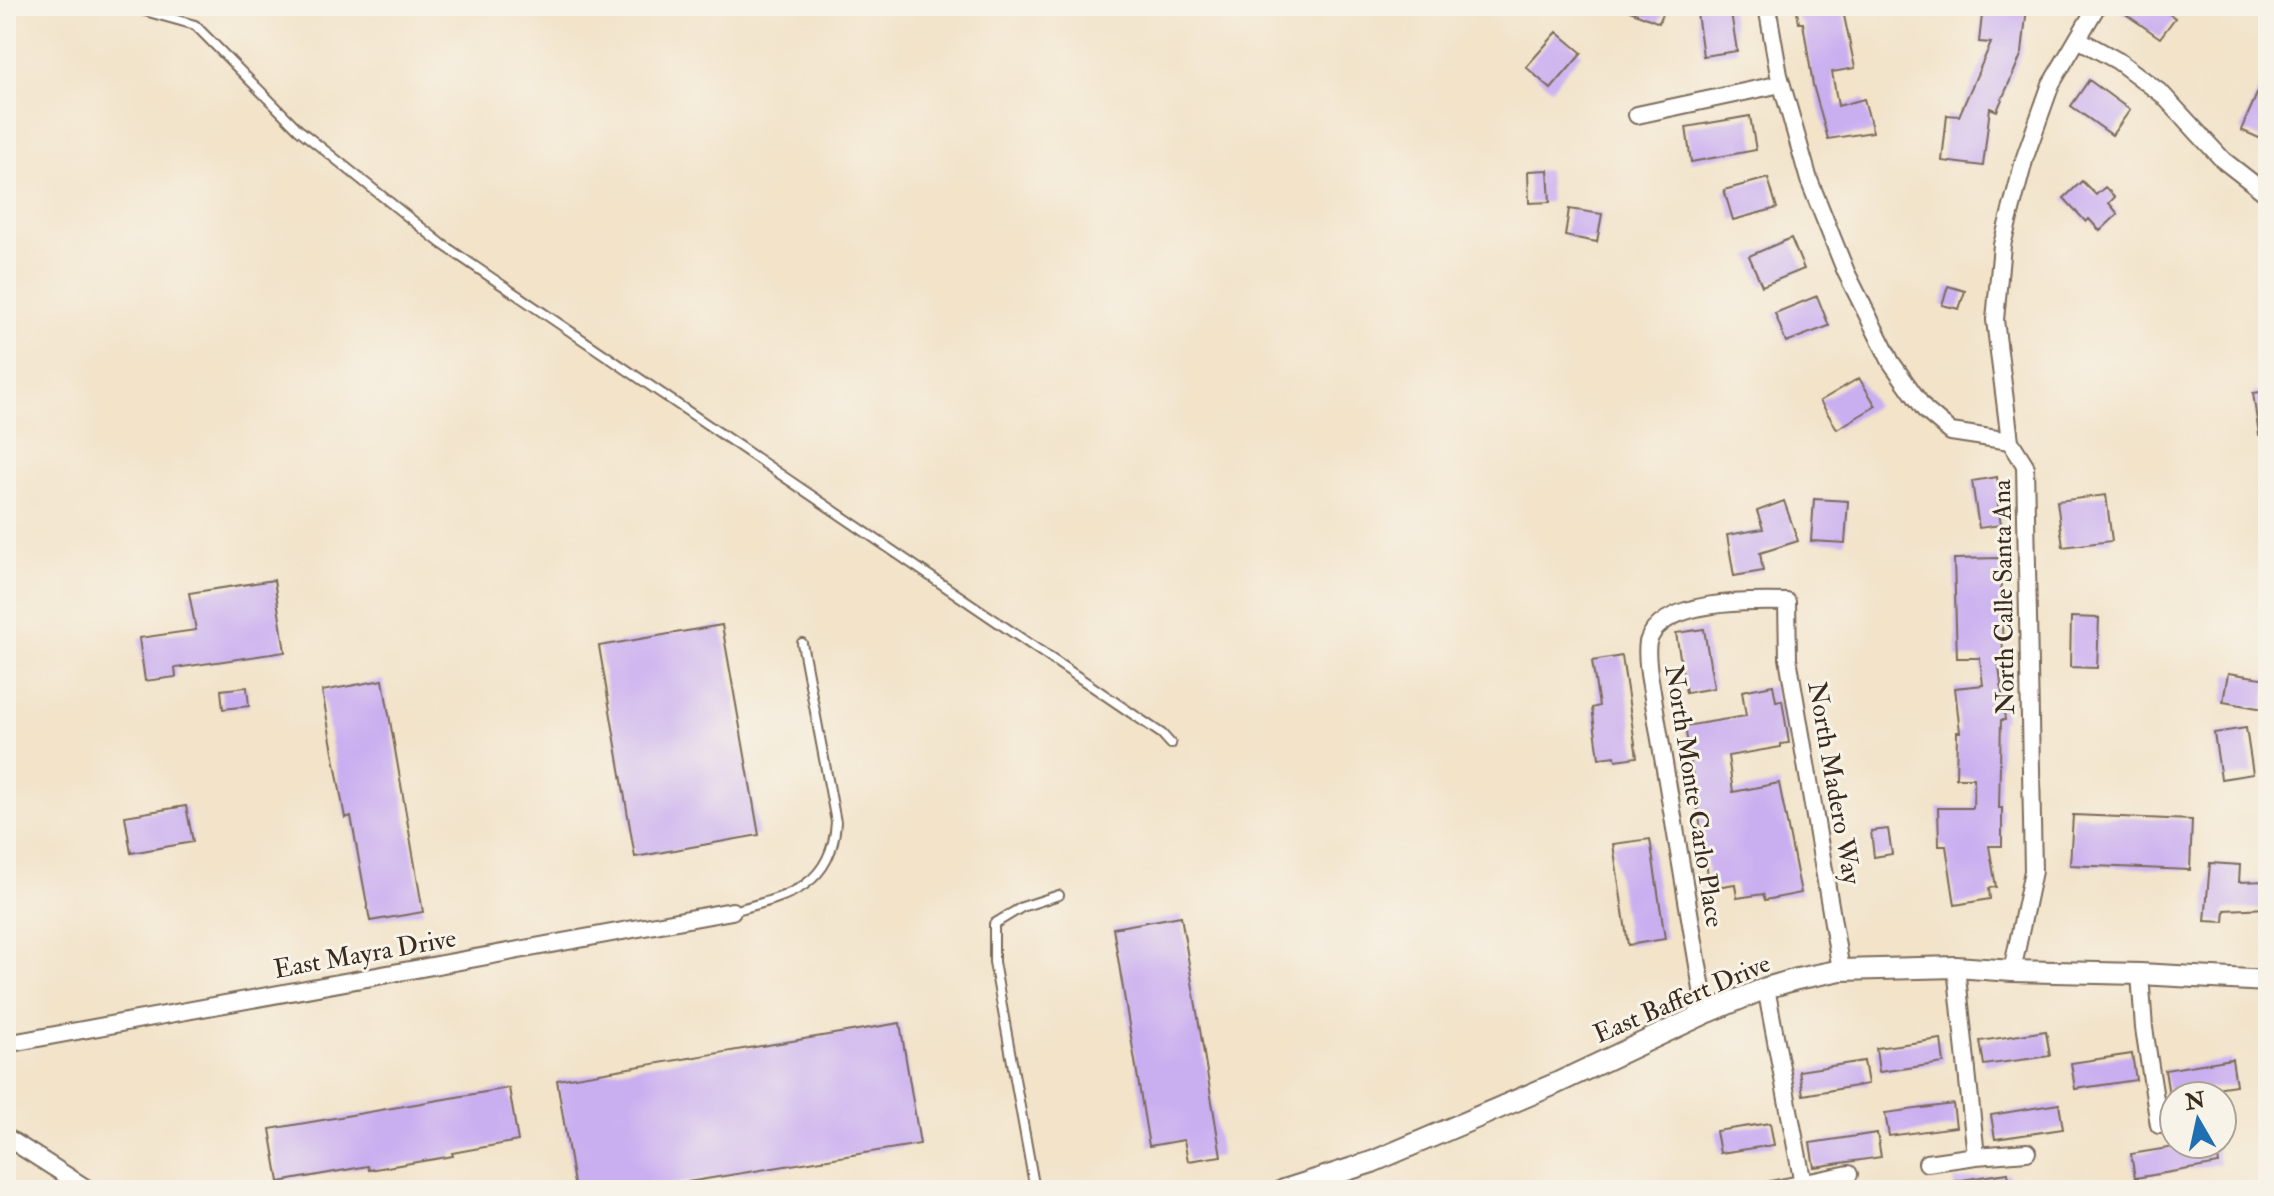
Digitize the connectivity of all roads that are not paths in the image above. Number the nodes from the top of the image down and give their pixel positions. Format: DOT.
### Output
graph roads {
  1 [pos="127,6"];
  2 [pos="1767,6"];
  3 [pos="2097,6"];
  4 [pos="2078,39"];
  5 [pos="1781,84"];
  6 [pos="1637,115"];
  7 [pos="2268,195"];
  8 [pos="2010,441"];
  9 [pos="1787,602"];
  10 [pos="802,643"];
  11 [pos="1171,744"];
  12 [pos="1059,895"];
  13 [pos="732,911"];
  14 [pos="1956,967"];
  15 [pos="1841,970"];
  16 [pos="2012,971"];
  17 [pos="2140,974"];
  18 [pos="2268,981"];
  19 [pos="1766,988"];
  20 [pos="1706,1013"];
  21 [pos="6,1044"];
  22 [pos="2158,1119"];
  23 [pos="6,1137"];
  24 [pos="2027,1152"];
  25 [pos="1976,1156"];
  26 [pos="1927,1163"];
  27 [pos="1849,1174"];
  28 [pos="1803,1184"];
  29 [pos="89,1190"];
  30 [pos="1035,1190"];
  31 [pos="1284,1190"];
  32 [pos="1771,1190"];
  1 -- 11 [label="lane"];
  2 -- 5 [label="street"];
  3 -- 4 [label="street, North Calle Santa Ana"];
  4 -- 7 [label="street"];
  4 -- 8 [label="street, North Calle Santa Ana"];
  5 -- 6 [label="street"];
  5 -- 8 [label="street"];
  8 -- 16 [label="street, North Calle Santa Ana"];
  9 -- 15 [label="street, North Madero Way"];
  9 -- 20 [label="street, North Monte Carlo Place"];
  10 -- 13 [label="lane"];
  12 -- 30 [label="lane"];
  13 -- 21 [label="street, East Mayra Drive"];
  14 -- 15 [label="street, East Baffert Drive"];
  14 -- 16 [label="street, East Baffert Drive"];
  14 -- 25 [label="street"];
  15 -- 19 [label="street, East Baffert Drive"];
  16 -- 17 [label="street, East Baffert Drive"];
  17 -- 18 [label="street, East Baffert Drive"];
  17 -- 22 [label="street"];
  19 -- 20 [label="street, East Baffert Drive"];
  19 -- 28 [label="street"];
  20 -- 31 [label="street, East Baffert Drive"];
  23 -- 29 [label="street"];
  24 -- 25 [label="street"];
  25 -- 26 [label="street"];
  27 -- 28 [label="street"];
  28 -- 32 [label="street"];
}
